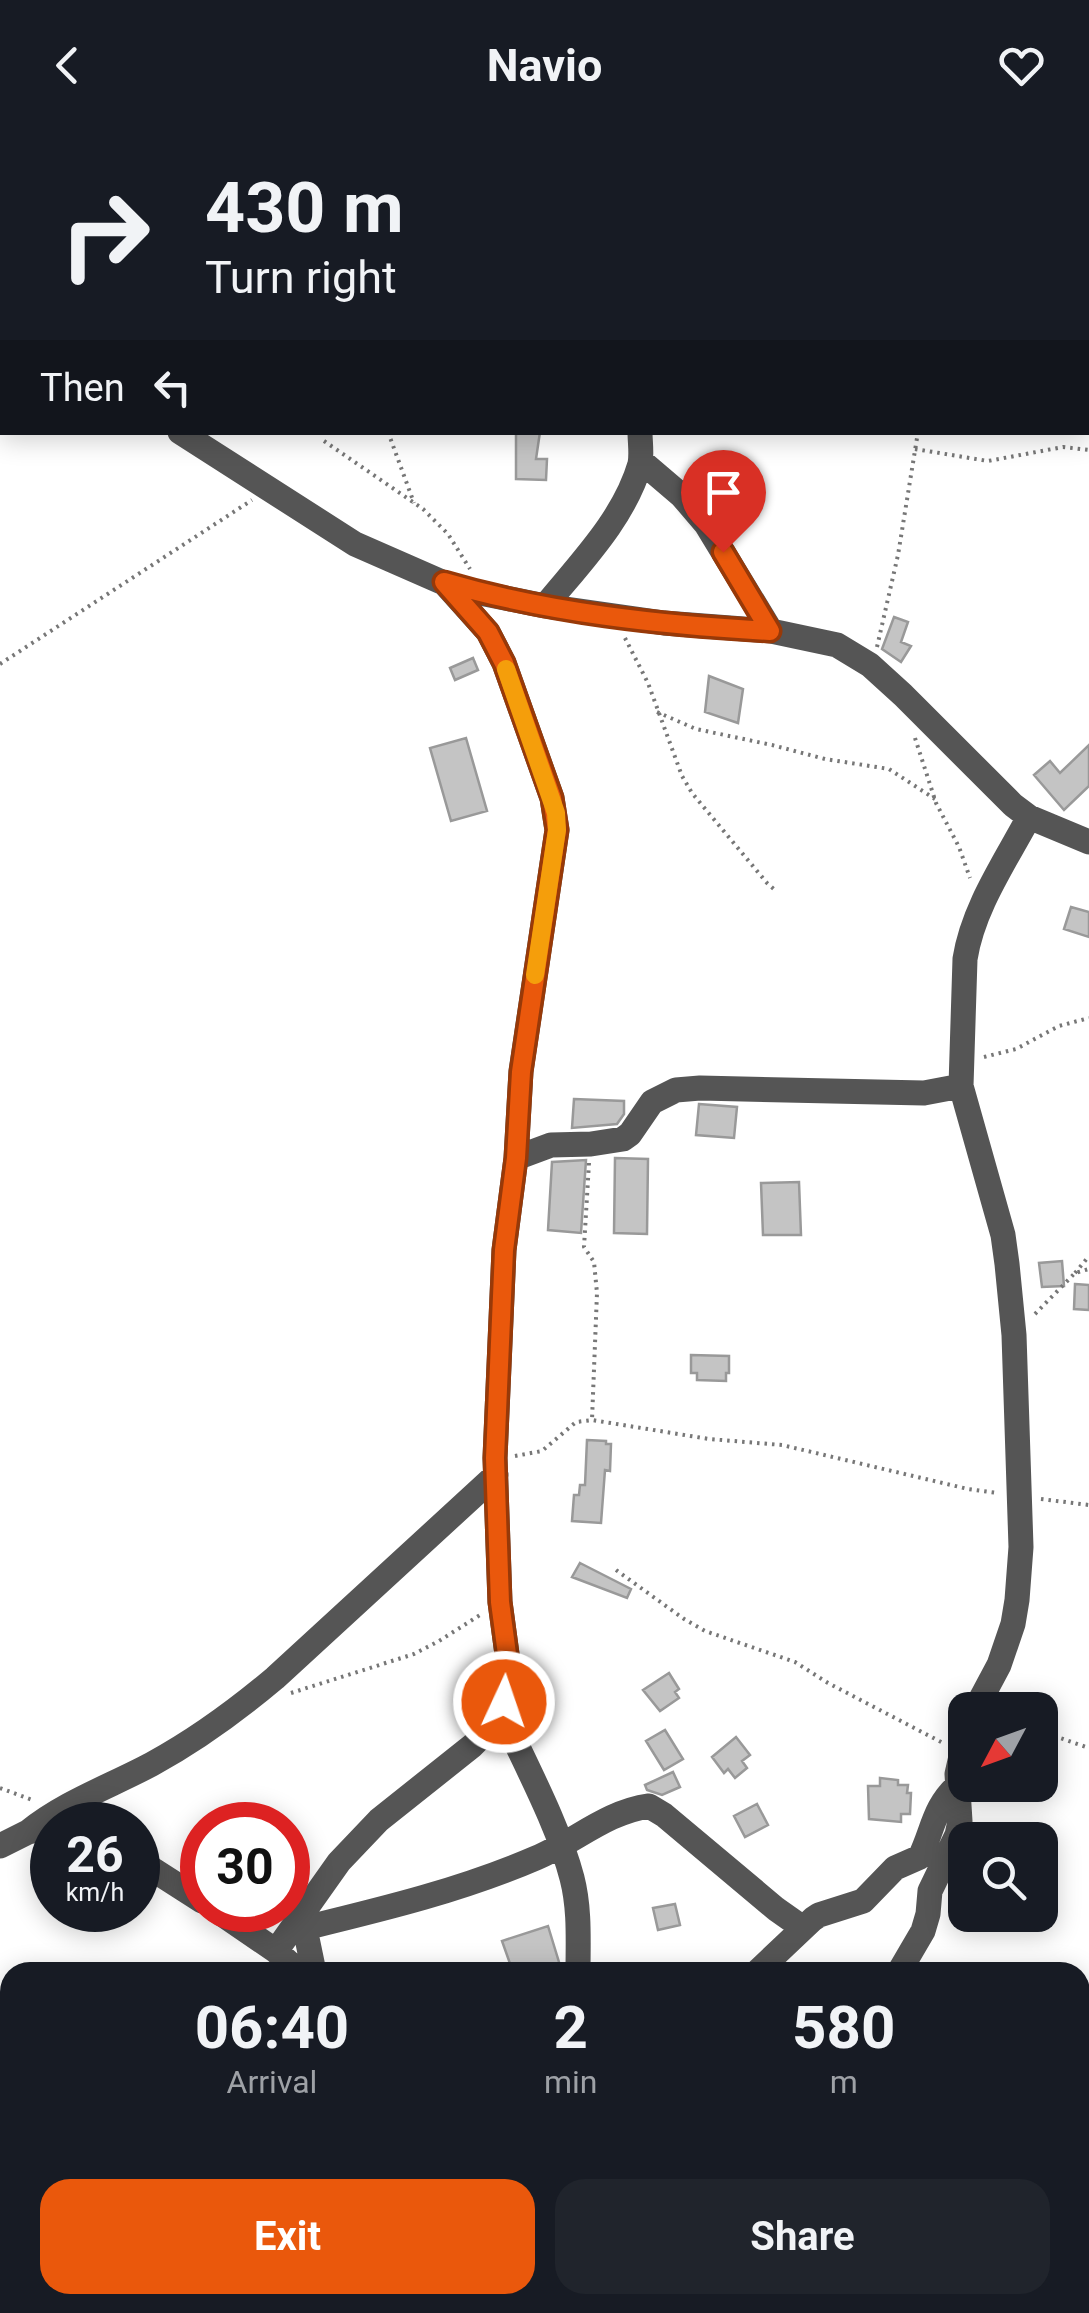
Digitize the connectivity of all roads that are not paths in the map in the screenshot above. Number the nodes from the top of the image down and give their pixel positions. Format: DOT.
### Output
graph roads {
  1 [pos="185,435"];
  2 [pos="640,435"];
  3 [pos="641,461"];
  4 [pos="444,582"];
  5 [pos="545,606"];
  6 [pos="770,631"];
  7 [pos="1029,817"];
  8 [pos="1089,842"];
  9 [pos="961,1075"];
  10 [pos="516,1158"];
  11 [pos="496,1467"];
  12 [pos="985,1692"];
  13 [pos="501,1711"];
  14 [pos="948,1794"];
  15 [pos="84,1802"];
  16 [pos="959,1802"];
  17 [pos="30,1831"];
  18 [pos="0,1846"];
  19 [pos="561,1847"];
  20 [pos="310,1910"];
  21 [pos="310,1920"];
  22 [pos="803,1928"];
  23 [pos="247,1932"];
  24 [pos="293,1932"];
  25 [pos="305,1932"];
  26 [pos="276,1952"];
  27 [pos="288,1962"];
  28 [pos="312,1962"];
  29 [pos="578,1962"];
  30 [pos="768,1962"];
  31 [pos="905,1962"];
  1 -- 4 [label="street"];
  2 -- 3 [label="street"];
  3 -- 5 [label="street"];
  3 -- 6 [label="street"];
  4 -- 5 [label="street"];
  4 -- 10 [label="street"];
  5 -- 6 [label="street"];
  6 -- 7 [label="street"];
  7 -- 8 [label="street"];
  7 -- 9 [label="street"];
  9 -- 10 [label="street"];
  9 -- 12 [label="street"];
  10 -- 11 [label="street"];
  11 -- 13 [label="street"];
  11 -- 15 [label="street"];
  13 -- 19 [label="street"];
  13 -- 20 [label="street"];
  14 -- 22 [label="street"];
  16 -- 31 [label="street"];
  17 -- 18 [label="street"];
  19 -- 21 [label="street"];
  19 -- 22 [label="street"];
  19 -- 29 [label="street"];
  22 -- 30 [label="street"];
  23 -- 26 [label="street"];
  24 -- 26 [label="street"];
  25 -- 28 [label="street"];
  26 -- 27 [label="street"];
}
